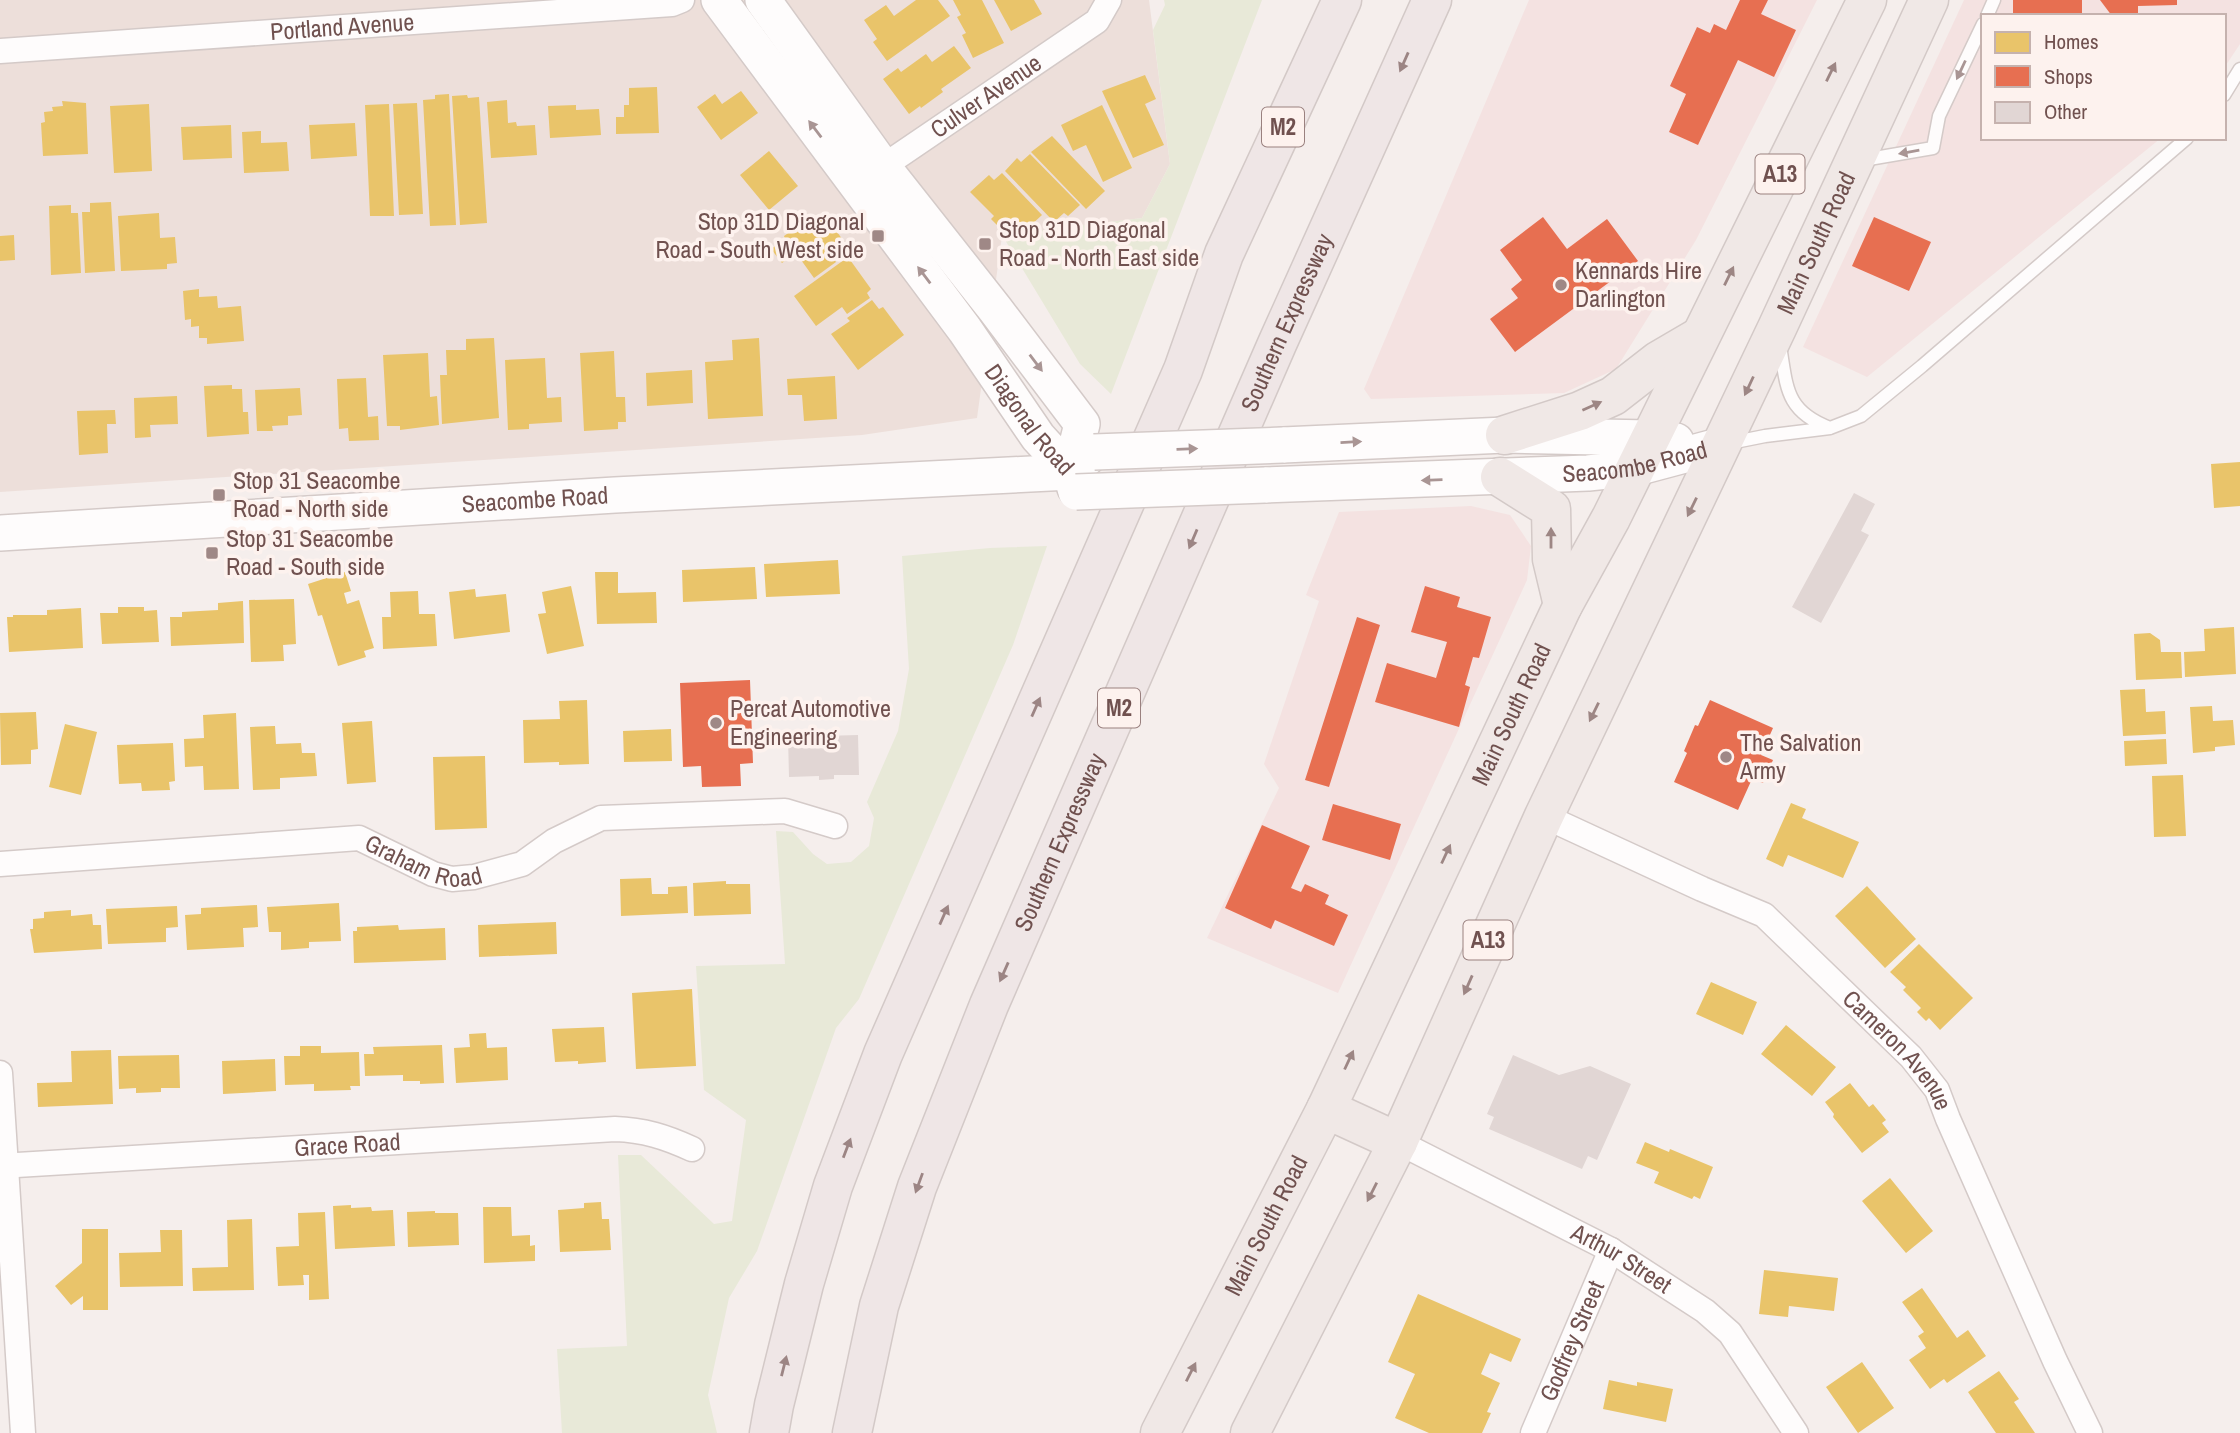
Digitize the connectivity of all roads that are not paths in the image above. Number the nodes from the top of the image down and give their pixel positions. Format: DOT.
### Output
graph roads {
  1 [pos="682,0"];
  2 [pos="719,0"];
  3 [pos="763,0"];
  4 [pos="1110,0"];
  5 [pos="1313,0"];
  6 [pos="1342,0"];
  7 [pos="1433,0"];
  8 [pos="1867,0"];
  9 [pos="1929,0"];
  10 [pos="1981,28"];
  11 [pos="0,51"];
  12 [pos="2240,69"];
  13 [pos="2226,92"];
  14 [pos="2185,140"];
  15 [pos="1853,162"];
  16 [pos="870,175"];
  17 [pos="1224,254"];
  18 [pos="1777,328"];
  19 [pos="1699,337"];
  20 [pos="1830,428"];
  21 [pos="1505,435"];
  22 [pos="1722,445"];
  23 [pos="1643,453"];
  24 [pos="1080,472"];
  25 [pos="1500,477"];
  26 [pos="0,533"];
  27 [pos="1563,605"];
  28 [pos="1544,816"];
  29 [pos="835,826"];
  30 [pos="0,864"];
  31 [pos="0,1073"];
  32 [pos="1326,1109"];
  33 [pos="1398,1142"];
  34 [pos="692,1149"];
  35 [pos="3,1166"];
  36 [pos="1611,1250"];
  37 [pos="23,1433"];
  38 [pos="769,1433"];
  39 [pos="852,1433"];
  40 [pos="1160,1433"];
  41 [pos="1250,1433"];
  42 [pos="1533,1433"];
  43 [pos="1796,1433"];
  44 [pos="2090,1433"];
  1 -- 11 [label="street, Portland Avenue"];
  16 -- 2 [label="main road, Diagonal Road, one-way"];
  3 -- 16 [label="main road, Diagonal Road"];
  4 -- 16 [label="street, Culver Avenue"];
  5 -- 17 [label="highway"];
  6 -- 17 [label="highway, M2"];
  7 -- 39 [label="highway, Southern Expressway / M2, one-way"];
  19 -- 8 [label="highway, Main South Road / A13, one-way"];
  9 -- 15 [label="highway, Main South Road / A13"];
  10 -- 15 [label="lane, one-way"];
  12 -- 13 [label="lane"];
  14 -- 20 [label="lane"];
  15 -- 18 [label="highway, Main South Road / A13"];
  16 -- 24 [label="main road, Diagonal Road"];
  38 -- 17 [label="highway, M2, one-way"];
  18 -- 20 [label="lane"];
  18 -- 22 [label="highway, Main South Road / A13, one-way"];
  21 -- 19 [label="highway, one-way"];
  19 -- 23 [label="highway, Main South Road / A13"];
  20 -- 22 [label="lane"];
  21 -- 23 [label="main road, Seacombe Road"];
  24 -- 21 [label="main road, Seacombe Road, one-way, bridge"];
  22 -- 23 [label="main road, Seacombe Road"];
  22 -- 28 [label="highway, Main South Road / A13, one-way"];
  23 -- 25 [label="main road, Seacombe Road"];
  23 -- 27 [label="highway, Main South Road / A13"];
  25 -- 24 [label="main road, Seacombe Road, one-way, bridge"];
  24 -- 26 [label="main road, Seacombe Road"];
  27 -- 25 [label="highway, one-way"];
  32 -- 27 [label="highway, Main South Road / A13, one-way"];
  28 -- 33 [label="highway, Main South Road / A13, one-way"];
  28 -- 44 [label="street, Cameron Avenue"];
  29 -- 30 [label="street, Graham Road"];
  31 -- 35 [label="street"];
  32 -- 33 [label="highway"];
  40 -- 32 [label="highway, Main South Road / A13, one-way"];
  33 -- 36 [label="street, Arthur Street"];
  33 -- 41 [label="highway, Main South Road / A13, one-way"];
  34 -- 35 [label="street, Grace Road"];
  35 -- 37 [label="street"];
  36 -- 42 [label="street, Godfrey Street"];
  36 -- 43 [label="street, Arthur Street"];
}
